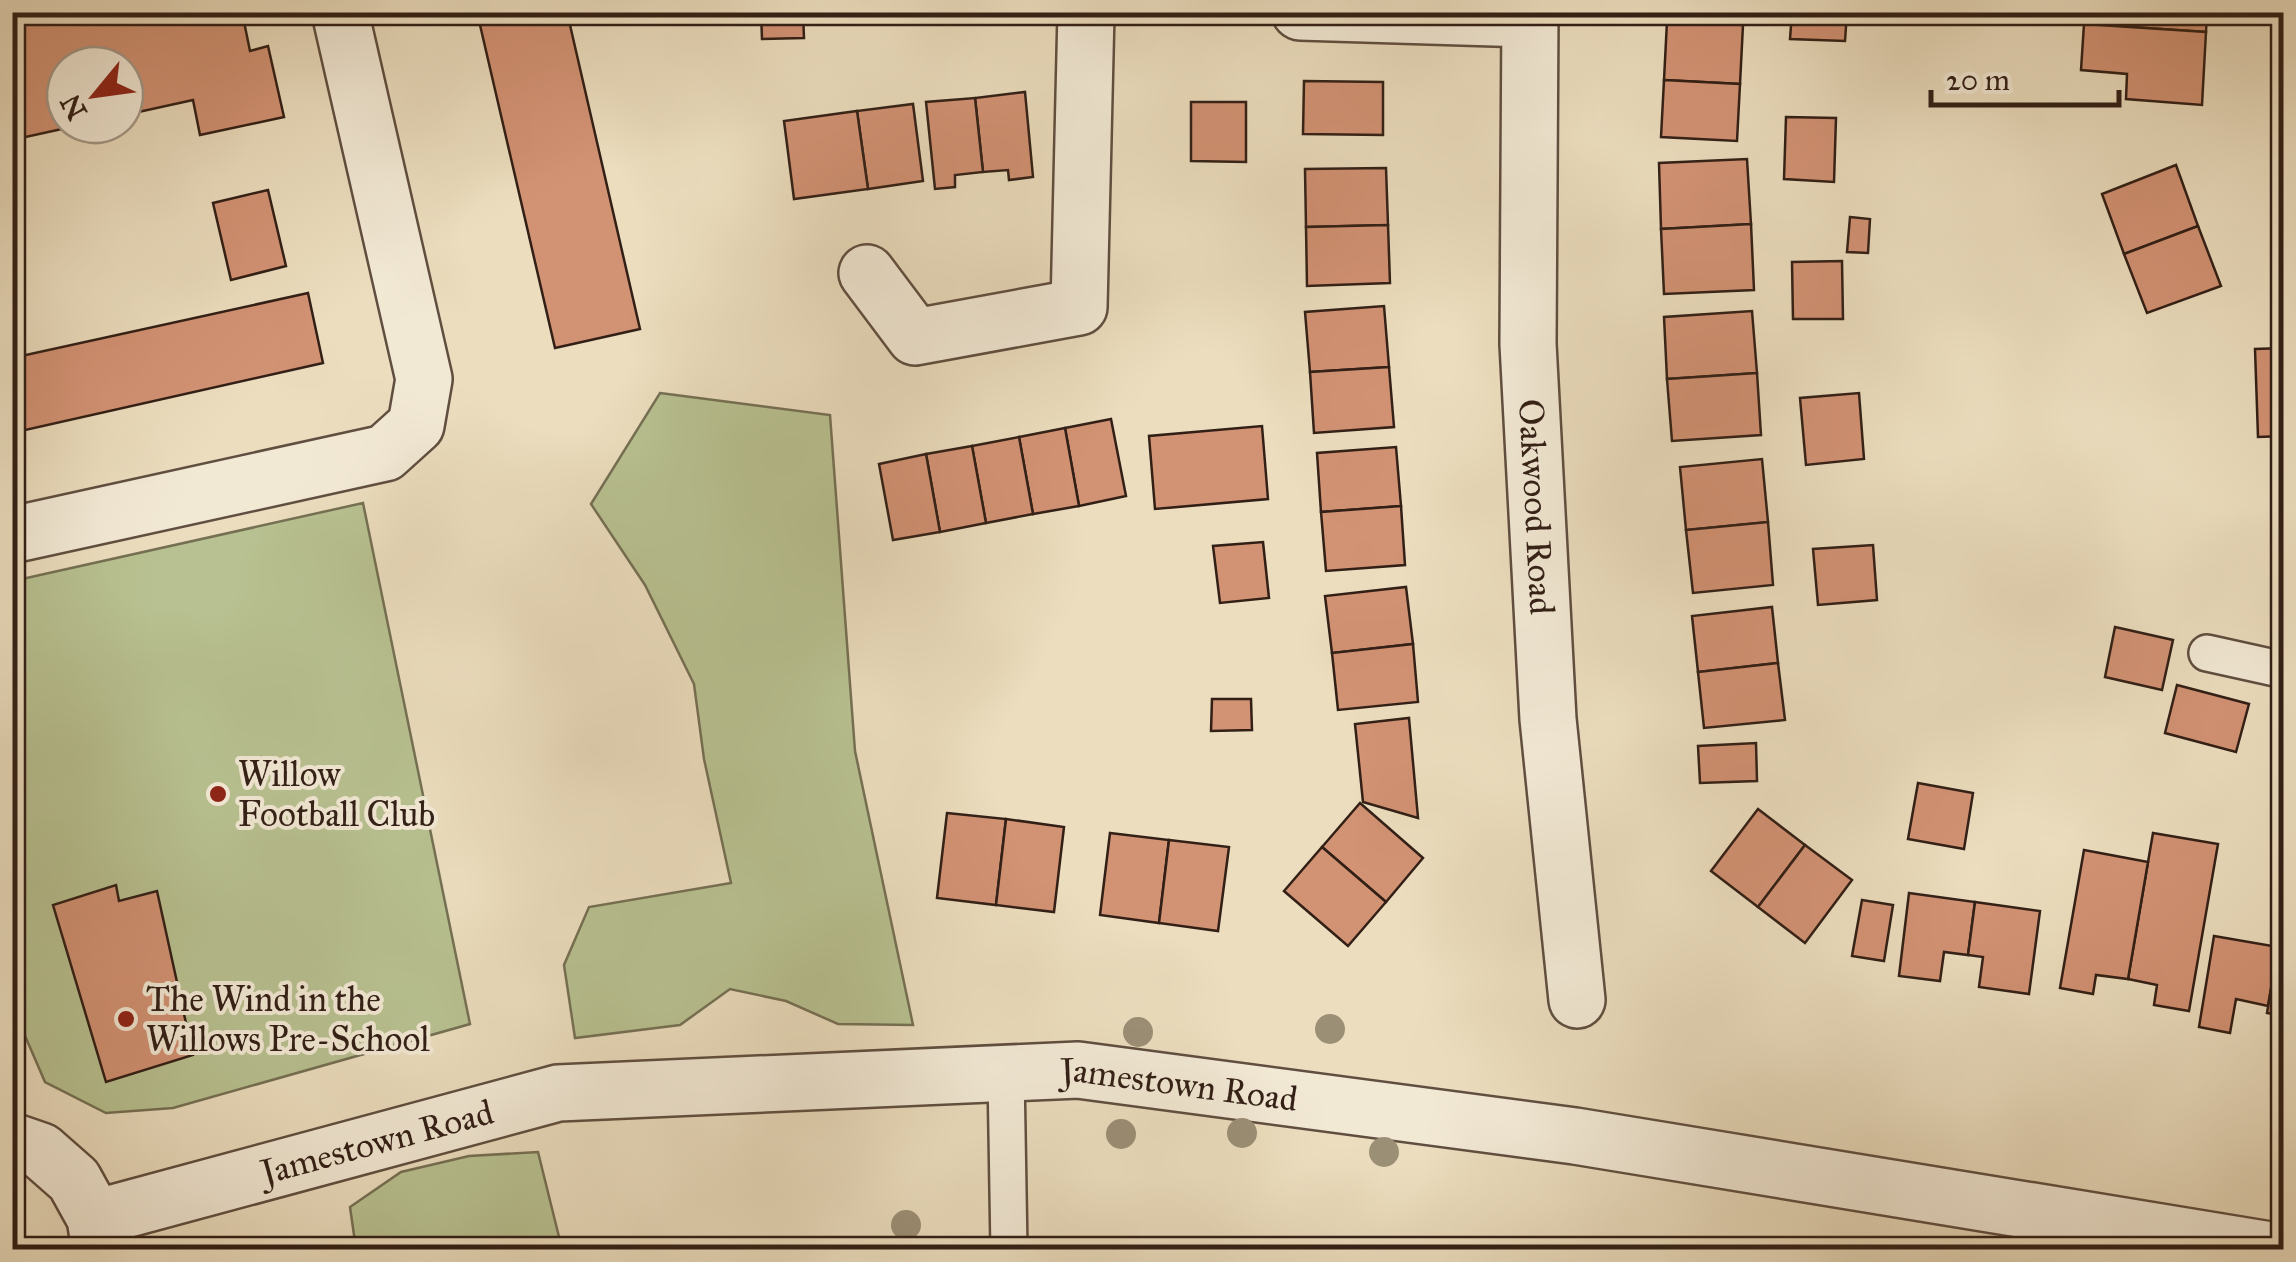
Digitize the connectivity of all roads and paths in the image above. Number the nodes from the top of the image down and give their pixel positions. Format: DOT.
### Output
graph roads {
  1 [pos="340,12"];
  2 [pos="1086,12"];
  3 [pos="1300,12"];
  4 [pos="1530,16"];
  5 [pos="867,273"];
  6 [pos="12,535"];
  7 [pos="2207,653"];
  8 [pos="2284,670"];
  9 [pos="1577,1000"];
  10 [pos="1006,1074"];
  11 [pos="12,1140"];
  12 [pos="98,1234"];
  13 [pos="1010,1250"];
  14 [pos="2270,1250"];
  1 -- 6 [label="street"];
  2 -- 5 [label="street"];
  3 -- 4 [label="street"];
  4 -- 9 [label="street, Oakwood Road"];
  7 -- 8 [label="lane"];
  10 -- 12 [label="street, Jamestown Road"];
  10 -- 13 [label="lane"];
  10 -- 14 [label="street, Jamestown Road"];
  11 -- 12 [label="street"];
}
